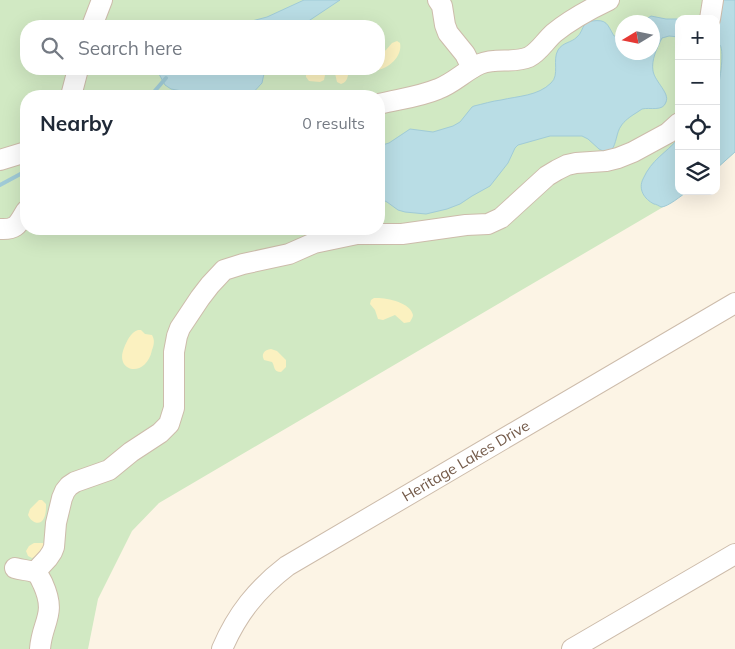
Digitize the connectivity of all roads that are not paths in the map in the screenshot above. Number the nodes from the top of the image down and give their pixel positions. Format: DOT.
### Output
graph roads {
  1 [pos="102,0"];
  2 [pos="438,0"];
  3 [pos="609,0"];
  4 [pos="94,20"];
  5 [pos="472,68"];
  6 [pos="76,75"];
  7 [pos="72,90"];
  8 [pos="385,103"];
  9 [pos="675,127"];
  10 [pos="20,154"];
  11 [pos="0,160"];
  12 [pos="20,220"];
  13 [pos="0,229"];
  14 [pos="385,234"];
  15 [pos="352,235"];
  16 [pos="735,303"];
  17 [pos="735,554"];
  18 [pos="15,568"];
  19 [pos="36,572"];
  20 [pos="40,649"];
  21 [pos="222,649"];
  22 [pos="572,649"];
  1 -- 4 [label="street"];
  2 -- 5 [label="street"];
  3 -- 5 [label="street"];
  5 -- 8 [label="street"];
  6 -- 7 [label="street"];
  9 -- 14 [label="street"];
  10 -- 11 [label="street"];
  12 -- 13 [label="street"];
  15 -- 19 [label="street"];
  16 -- 21 [label="street, Heritage Lakes Drive"];
  17 -- 22 [label="street"];
  18 -- 19 [label="street"];
  19 -- 20 [label="street"];
}
